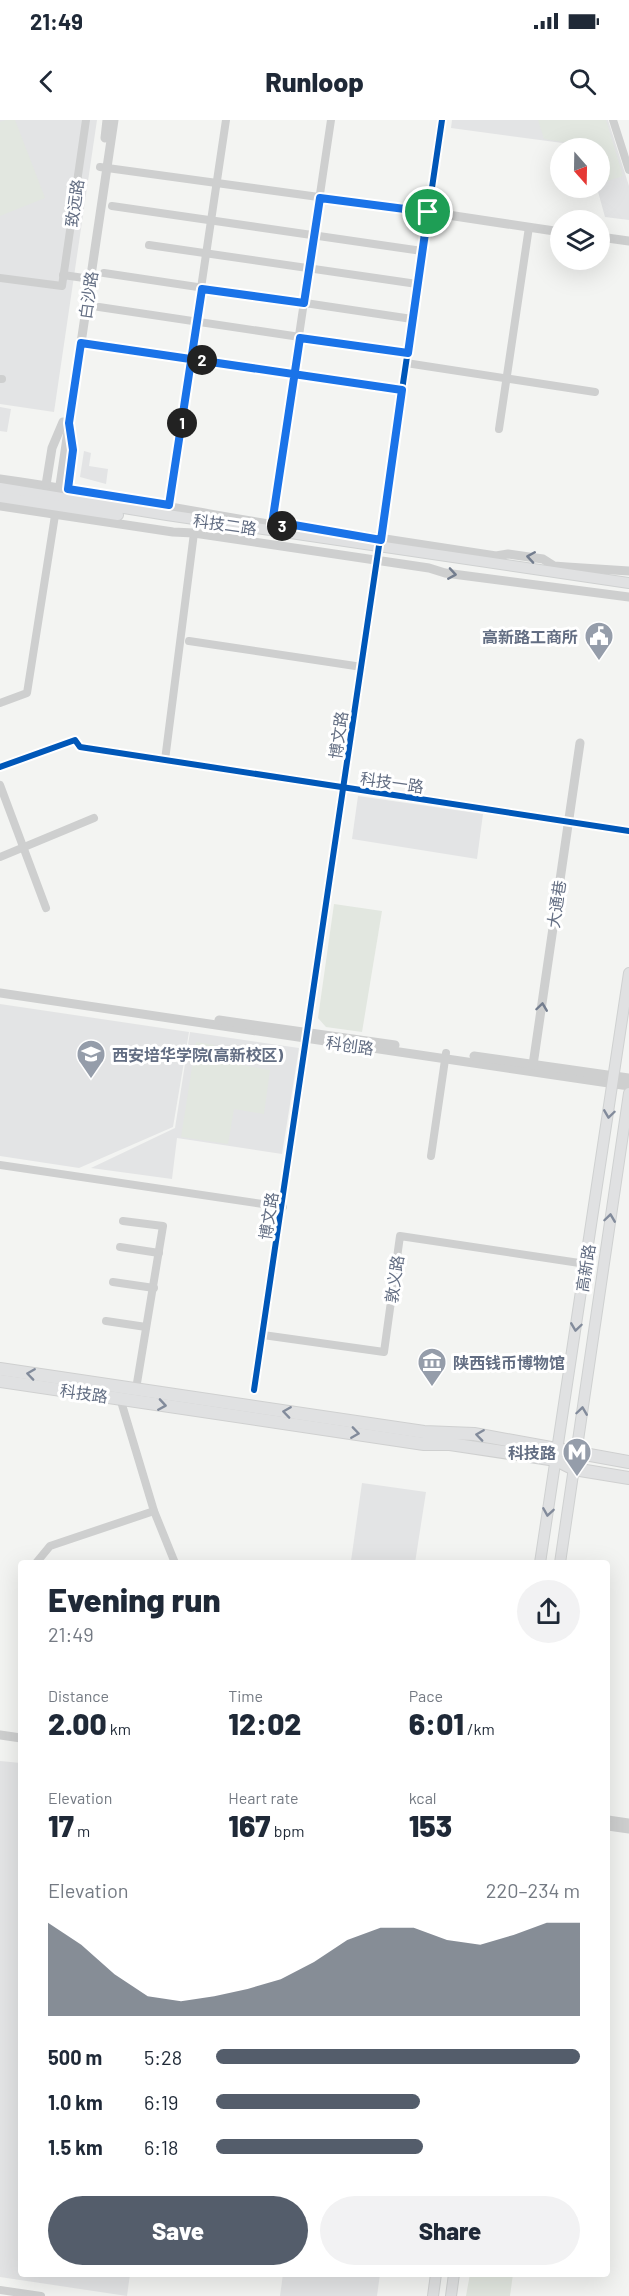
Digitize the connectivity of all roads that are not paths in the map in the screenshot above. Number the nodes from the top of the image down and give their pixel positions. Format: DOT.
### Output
graph roads {
  1 [pos="86,120"];
  2 [pos="107,120"];
  3 [pos="114,120"];
  4 [pos="226,120"];
  5 [pos="331,120"];
  6 [pos="442,120"];
  7 [pos="613,120"];
  8 [pos="103,167"];
  9 [pos="629,170"];
  10 [pos="217,183"];
  11 [pos="320,198"];
  12 [pos="112,206"];
  13 [pos="428,212"];
  14 [pos="212,220"];
  15 [pos="529,227"];
  16 [pos="550,230"];
  17 [pos="314,235"];
  18 [pos="610,238"];
  19 [pos="629,241"];
  20 [pos="149,245"];
  21 [pos="422,251"];
  22 [pos="207,254"];
  23 [pos="310,268"];
  24 [pos="104,273"];
  25 [pos="63,274"];
  26 [pos="0,278"];
  27 [pos="84,278"];
  28 [pos="417,284"];
  29 [pos="202,289"];
  30 [pos="304,303"];
  31 [pos="99,307"];
  32 [pos="412,319"];
  33 [pos="197,322"];
  34 [pos="300,338"];
  35 [pos="81,343"];
  36 [pos="408,353"];
  37 [pos="192,359"];
  38 [pos="406,363"];
  39 [pos="295,374"];
  40 [pos="507,378"];
  41 [pos="402,390"];
  42 [pos="595,392"];
  43 [pos="66,423"];
  44 [pos="499,429"];
  45 [pos="0,479"];
  46 [pos="0,488"];
  47 [pos="56,496"];
  48 [pos="0,497"];
  49 [pos="0,506"];
  50 [pos="168,510"];
  51 [pos="272,524"];
  52 [pos="194,533"];
  53 [pos="379,550"];
  54 [pos="629,571"];
  55 [pos="629,583"];
  56 [pos="629,590"];
  57 [pos="629,597"];
  58 [pos="189,640"];
  59 [pos="362,667"];
  60 [pos="0,703"];
  61 [pos="580,743"];
  62 [pos="80,747"];
  63 [pos="165,760"];
  64 [pos="0,767"];
  65 [pos="0,785"];
  66 [pos="344,789"];
  67 [pos="94,818"];
  68 [pos="568,821"];
  69 [pos="629,831"];
  70 [pos="26,847"];
  71 [pos="0,857"];
  72 [pos="46,908"];
  73 [pos="629,973"];
  74 [pos="0,987"];
  75 [pos="0,993"];
  76 [pos="308,1036"];
  77 [pos="446,1055"];
  78 [pos="534,1065"];
  79 [pos="629,1078"];
  80 [pos="614,1080"];
  81 [pos="629,1086"];
  82 [pos="629,1093"];
  83 [pos="431,1155"];
  84 [pos="0,1165"];
  85 [pos="283,1207"];
  86 [pos="123,1221"];
  87 [pos="120,1247"];
  88 [pos="159,1253"];
  89 [pos="586,1264"];
  90 [pos="113,1282"];
  91 [pos="154,1288"];
  92 [pos="106,1321"];
  93 [pos="146,1328"];
  94 [pos="263,1335"];
  95 [pos="0,1369"];
  96 [pos="0,1381"];
  97 [pos="136,1389"];
  98 [pos="254,1390"];
  99 [pos="120,1398"];
  100 [pos="558,1448"];
  101 [pos="576,1454"];
  102 [pos="556,1461"];
  103 [pos="629,1462"];
  104 [pos="574,1469"];
  105 [pos="629,1478"];
  106 [pos="154,1511"];
  107 [pos="38,1560"];
  108 [pos="175,1560"];
  109 [pos="540,1560"];
  110 [pos="560,1560"];
  111 [pos="0,1735"];
  112 [pos="18,1738"];
  113 [pos="610,1820"];
  114 [pos="629,1823"];
  115 [pos="610,1826"];
  116 [pos="629,1829"];
  117 [pos="436,2277"];
  118 [pos="454,2277"];
  119 [pos="0,2290"];
  120 [pos="41,2296"];
  121 [pos="433,2296"];
  122 [pos="451,2296"];
  1 -- 25 [label="street, 致远路"];
  2 -- 8 [label="street, 白沙路"];
  3 -- 8 [label="street, 白沙路"];
  4 -- 10 [label="street"];
  5 -- 11 [label="street"];
  6 -- 13 [label="street, 博文路"];
  7 -- 9 [label="street"];
  8 -- 10 [label="street"];
  8 -- 27 [label="street, 白沙路"];
  8 -- 35 [label="street, 白沙路"];
  10 -- 11 [label="street"];
  10 -- 14 [label="street"];
  11 -- 13 [label="street"];
  11 -- 17 [label="street"];
  12 -- 14 [label="street"];
  13 -- 15 [label="street"];
  13 -- 21 [label="street, 博文路"];
  14 -- 17 [label="street"];
  14 -- 22 [label="street"];
  15 -- 16 [label="street"];
  15 -- 40 [label="street"];
  17 -- 21 [label="street"];
  17 -- 23 [label="street"];
  18 -- 19 [label="street"];
  20 -- 22 [label="street"];
  21 -- 28 [label="street, 博文路"];
  22 -- 23 [label="street"];
  22 -- 29 [label="street"];
  23 -- 28 [label="street"];
  23 -- 30 [label="street"];
  24 -- 29 [label="street"];
  25 -- 26 [label="street, 致远路"];
  25 -- 27 [label="street"];
  27 -- 43 [label="street, 白沙路"];
  28 -- 32 [label="street, 博文路"];
  29 -- 30 [label="street"];
  29 -- 33 [label="street"];
  30 -- 32 [label="street"];
  30 -- 34 [label="street"];
  31 -- 33 [label="street"];
  32 -- 36 [label="street, 博文路"];
  33 -- 34 [label="street"];
  33 -- 37 [label="street"];
  34 -- 36 [label="street"];
  34 -- 39 [label="street"];
  35 -- 37 [label="street"];
  35 -- 43 [label="street, 白沙路"];
  36 -- 38 [label="street, 博文路"];
  37 -- 39 [label="street"];
  37 -- 50 [label="street"];
  38 -- 40 [label="street"];
  38 -- 41 [label="street, 博文路"];
  39 -- 41 [label="street"];
  39 -- 51 [label="street"];
  40 -- 42 [label="street"];
  40 -- 44 [label="street"];
  41 -- 53 [label="street, 博文路"];
  43 -- 47 [label="street, 白沙路"];
  43 -- 47 [label="street"];
  45 -- 47 [label="street"];
  46 -- 47 [label="main road, 科技二路"];
  47 -- 48 [label="main road, 科技二路"];
  47 -- 49 [label="street"];
  47 -- 50 [label="main road, 科技二路"];
  47 -- 52 [label="street"];
  47 -- 53 [label="main road, 科技二路"];
  47 -- 60 [label="street"];
  50 -- 51 [label="street"];
  50 -- 53 [label="main road, 科技二路"];
  51 -- 53 [label="street"];
  52 -- 53 [label="street"];
  52 -- 63 [label="street"];
  54 -- 53 [label="street, one-way"];
  53 -- 55 [label="main road, 科技二路"];
  53 -- 56 [label="main road, 科技二路"];
  53 -- 57 [label="street, one-way"];
  53 -- 59 [label="street, 博文路"];
  58 -- 59 [label="street"];
  59 -- 66 [label="street, 博文路"];
  61 -- 68 [label="street, 大通巷"];
  62 -- 63 [label="street, 科技一路"];
  62 -- 64 [label="street"];
  63 -- 66 [label="street, 科技一路"];
  65 -- 70 [label="street"];
  66 -- 68 [label="street, 科技一路"];
  66 -- 76 [label="street, 博文路"];
  67 -- 70 [label="street"];
  68 -- 69 [label="street, 科技一路"];
  78 -- 68 [label="street, 大通巷, one-way"];
  70 -- 71 [label="street"];
  70 -- 72 [label="street"];
  73 -- 80 [label="main road, 高新路"];
  74 -- 76 [label="street, 科创路"];
  75 -- 76 [label="street, 科创路"];
  76 -- 77 [label="street, 科创路"];
  76 -- 85 [label="street, 博文路"];
  77 -- 78 [label="street, 科创路"];
  77 -- 80 [label="street, 科创路"];
  77 -- 83 [label="street"];
  78 -- 80 [label="street, 科创路"];
  79 -- 80 [label="street, 科创路"];
  80 -- 81 [label="street, 科创路"];
  80 -- 89 [label="main road, 高新路, one-way"];
  101 -- 82 [label="main road, 高新路, one-way"];
  84 -- 85 [label="street"];
  85 -- 94 [label="street, 博文路"];
  86 -- 88 [label="street"];
  87 -- 88 [label="street"];
  88 -- 91 [label="street"];
  89 -- 94 [label="street, 敦义路"];
  89 -- 100 [label="main road, 高新路, one-way"];
  90 -- 91 [label="street"];
  91 -- 93 [label="street"];
  92 -- 93 [label="street"];
  93 -- 97 [label="street"];
  94 -- 98 [label="street, 博文路"];
  97 -- 95 [label="main road, 科技路, one-way"];
  96 -- 99 [label="main road, 科技路"];
  100 -- 97 [label="main road, 科技路, one-way"];
  99 -- 102 [label="main road, 科技路, one-way"];
  99 -- 106 [label="street"];
  100 -- 101 [label="main road, 科技路"];
  100 -- 102 [label="main road, 高新路"];
  101 -- 103 [label="main road, 科技路"];
  101 -- 104 [label="main road, 高新路"];
  102 -- 104 [label="main road, 科技路"];
  102 -- 109 [label="main road, 高新路, one-way"];
  104 -- 105 [label="main road, 科技路"];
  104 -- 110 [label="main road, 高新路"];
  106 -- 107 [label="street"];
  106 -- 108 [label="street"];
  111 -- 112 [label="street"];
  113 -- 114 [label="street"];
  115 -- 116 [label="street"];
  117 -- 121 [label="main road"];
  118 -- 122 [label="main road"];
  119 -- 120 [label="street"];
}
